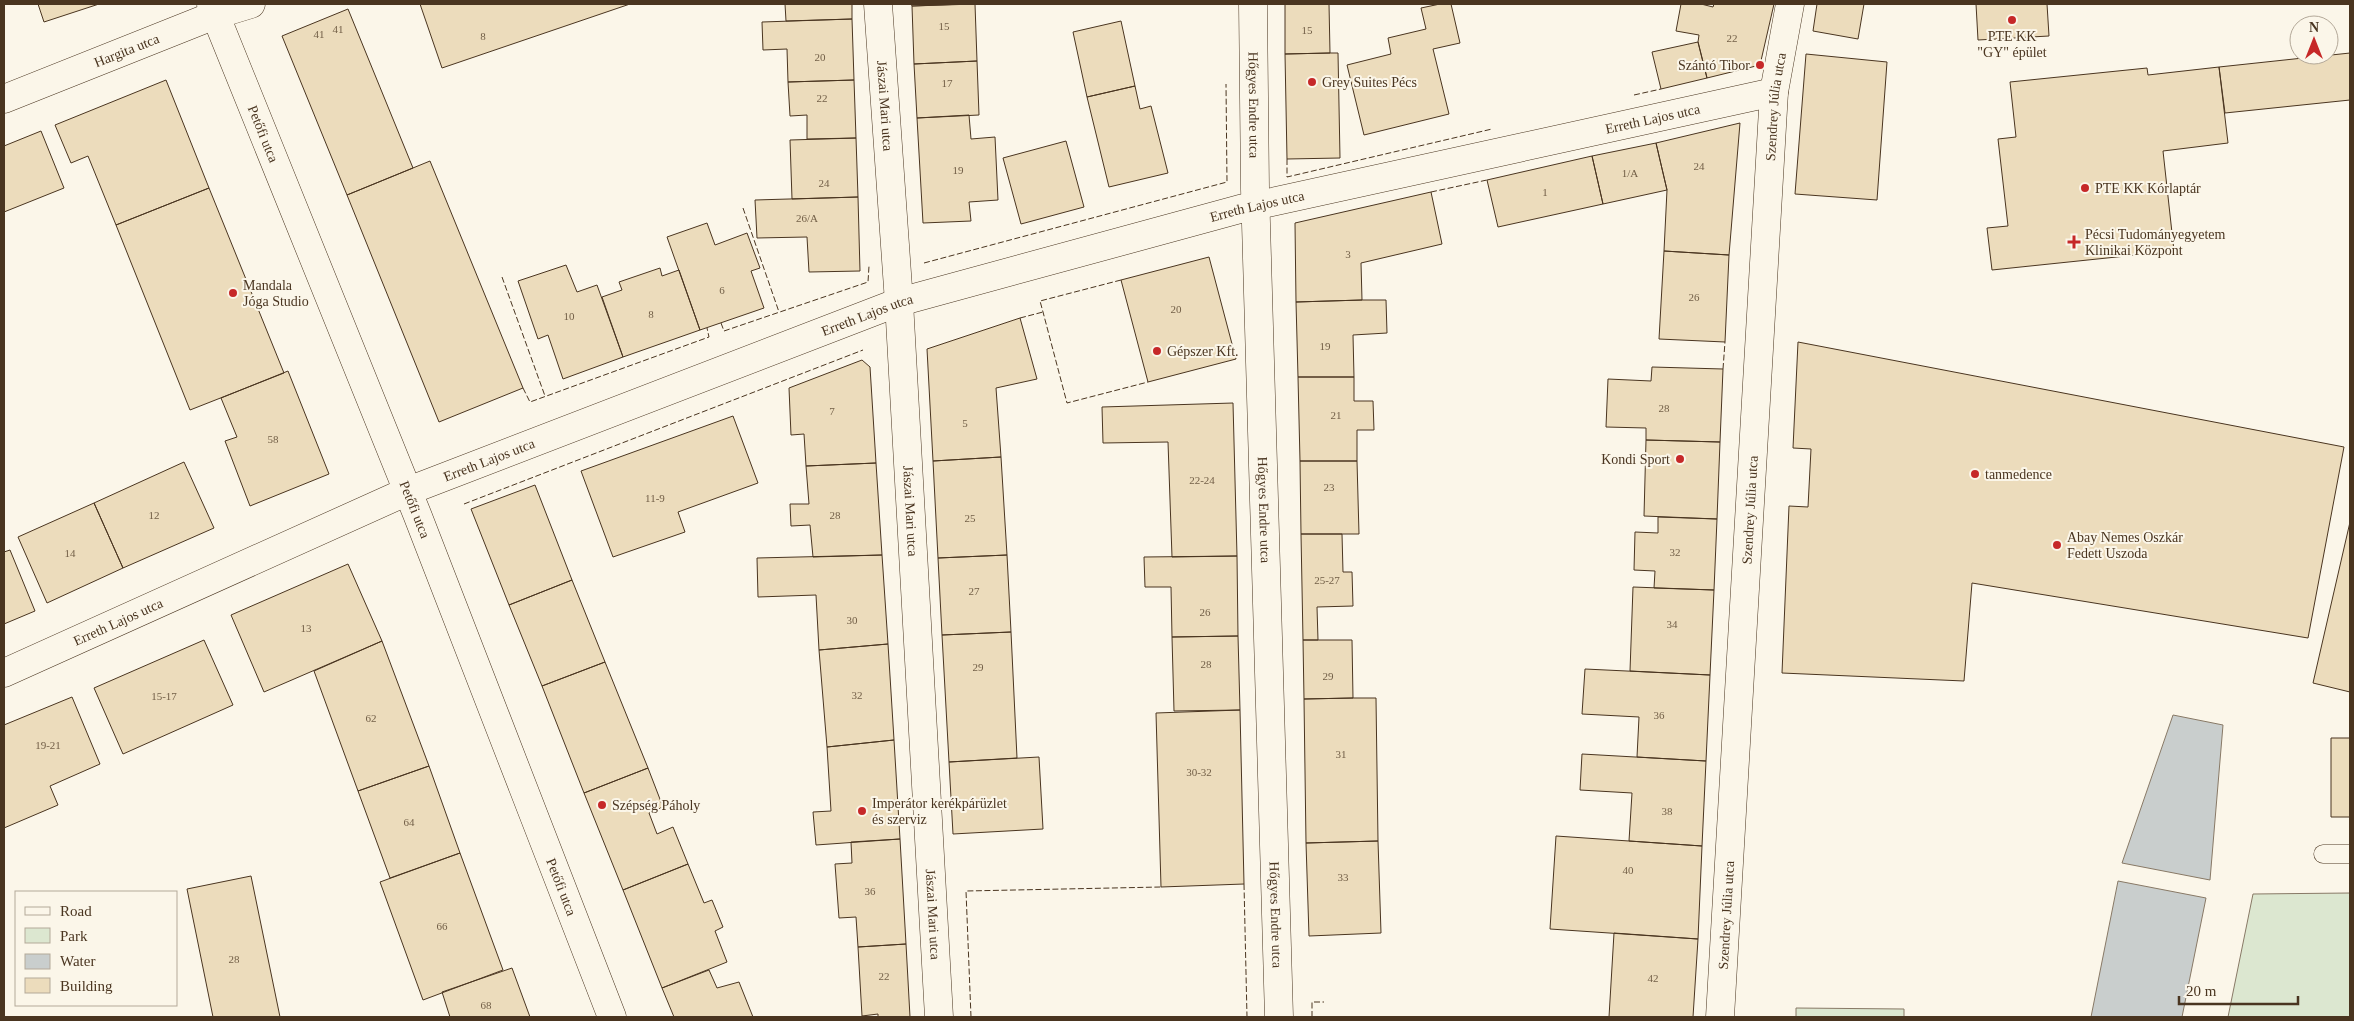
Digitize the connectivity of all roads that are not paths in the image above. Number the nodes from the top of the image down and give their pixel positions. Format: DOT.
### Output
graph roads {
  1 [pos="251,4"];
  2 [pos="878,4"];
  3 [pos="1253,4"];
  4 [pos="1790,4"];
  5 [pos="213,9"];
  6 [pos="1774,92"];
  7 [pos="4,99"];
  8 [pos="1256,206"];
  9 [pos="899,302"];
  10 [pos="408,490"];
  11 [pos="4,673"];
  12 [pos="2323,854"];
  13 [pos="2350,854"];
  14 [pos="612,1017"];
  15 [pos="939,1017"];
  16 [pos="1279,1017"];
  17 [pos="1720,1017"];
  1 -- 5 [label="street, Hargita utca"];
  2 -- 9 [label="street, Jászai Mari utca"];
  3 -- 8 [label="street, Hőgyes Endre utca"];
  4 -- 6 [label="street, Szendrey Júlia utca"];
  5 -- 7 [label="street, Hargita utca"];
  5 -- 10 [label="street, Petőfi utca"];
  6 -- 8 [label="street, Erreth Lajos utca"];
  6 -- 17 [label="street, Szendrey Júlia utca"];
  8 -- 9 [label="street, Erreth Lajos utca"];
  8 -- 16 [label="street, Hőgyes Endre utca"];
  9 -- 10 [label="street, Erreth Lajos utca"];
  9 -- 15 [label="street, Jászai Mari utca"];
  10 -- 11 [label="street, Erreth Lajos utca"];
  10 -- 14 [label="street, Petőfi utca"];
  12 -- 13 [label="lane"];
}
